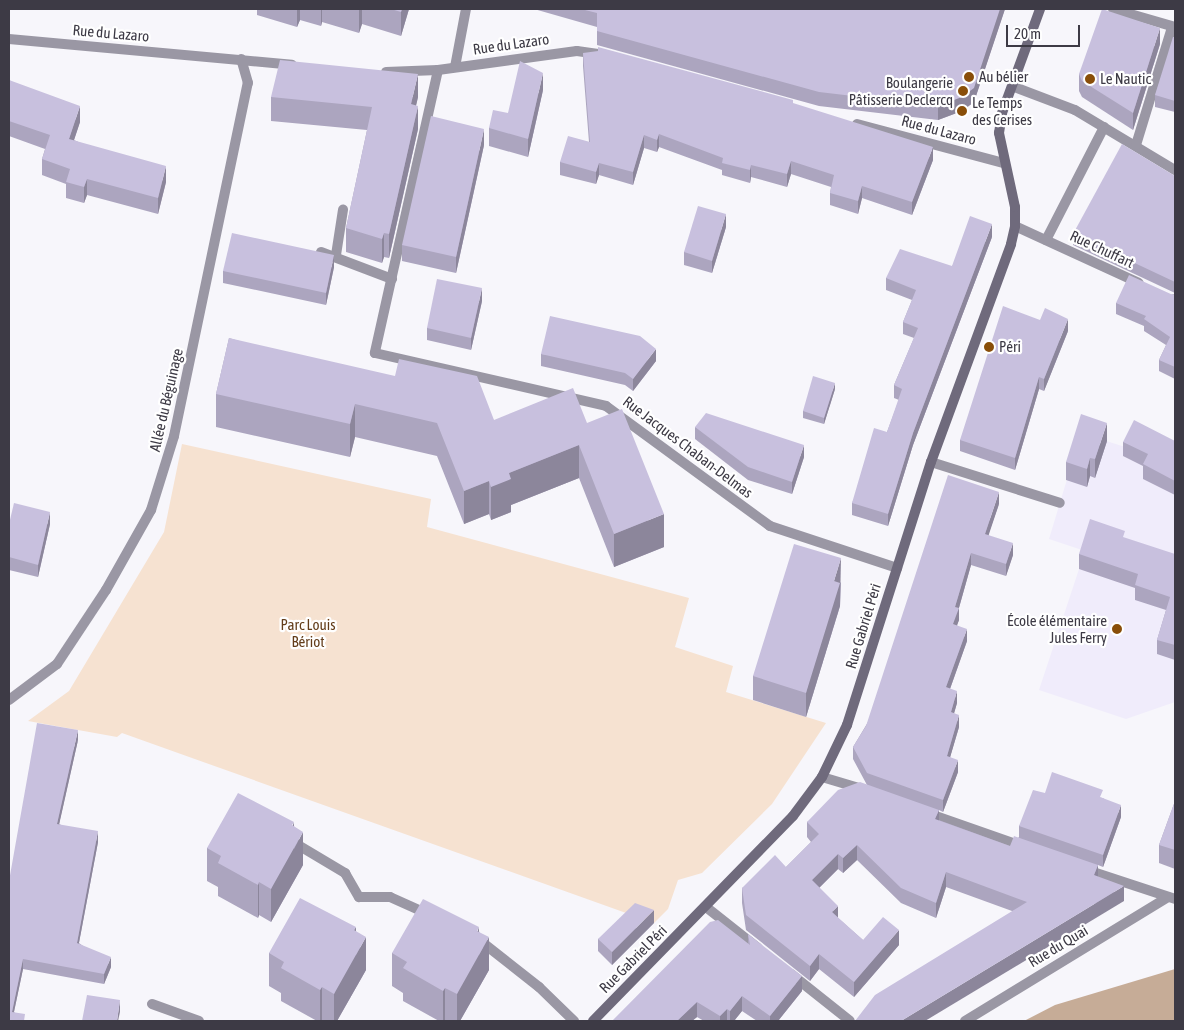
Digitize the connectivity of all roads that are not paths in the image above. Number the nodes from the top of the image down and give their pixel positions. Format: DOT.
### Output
graph roads {
  1 [pos="466,9"];
  2 [pos="1040,9"];
  3 [pos="1113,9"];
  4 [pos="1174,27"];
  5 [pos="9,39"];
  6 [pos="614,57"];
  7 [pos="241,59"];
  8 [pos="305,66"];
  9 [pos="454,67"];
  10 [pos="438,70"];
  11 [pos="372,71"];
  12 [pos="1012,86"];
  13 [pos="843,120"];
  14 [pos="1104,127"];
  15 [pos="1136,146"];
  16 [pos="1004,163"];
  17 [pos="1175,170"];
  18 [pos="343,210"];
  19 [pos="1016,226"];
  20 [pos="1046,240"];
  21 [pos="312,250"];
  22 [pos="336,255"];
  23 [pos="392,279"];
  24 [pos="1149,288"];
  25 [pos="931,462"];
  26 [pos="1060,503"];
  27 [pos="897,568"];
  28 [pos="9,700"];
  29 [pos="822,777"];
  30 [pos="872,793"];
  31 [pos="919,810"];
  32 [pos="280,834"];
  33 [pos="1039,853"];
  34 [pos="1076,866"];
  35 [pos="1172,898"];
  36 [pos="706,907"];
  37 [pos="442,921"];
  38 [pos="468,934"];
  39 [pos="765,954"];
  40 [pos="781,966"];
  41 [pos="152,1004"];
  42 [pos="199,1021"];
  43 [pos="574,1021"];
  44 [pos="593,1021"];
  45 [pos="850,1021"];
  46 [pos="965,1021"];
  1 -- 9 [label="street"];
  2 -- 12 [label="main road, Rue Gabriel Péri"];
  3 -- 4 [label="street"];
  4 -- 15 [label="street"];
  5 -- 7 [label="street, Rue du Lazaro"];
  6 -- 9 [label="street, Rue du Lazaro"];
  7 -- 8 [label="street, Rue du Lazaro"];
  7 -- 28 [label="street, Allée du Béguinage"];
  9 -- 10 [label="street, Rue du Lazaro"];
  10 -- 11 [label="street, Rue du Lazaro"];
  10 -- 23 [label="street"];
  12 -- 14 [label="street"];
  12 -- 16 [label="main road, Rue Gabriel Péri"];
  13 -- 16 [label="street, Rue du Lazaro"];
  14 -- 15 [label="street"];
  14 -- 20 [label="street"];
  15 -- 17 [label="street"];
  16 -- 19 [label="main road, Rue Gabriel Péri"];
  18 -- 22 [label="street"];
  19 -- 20 [label="street, Rue Chuffart"];
  19 -- 25 [label="main road, Rue Gabriel Péri"];
  20 -- 24 [label="street, Rue Chuffart"];
  21 -- 22 [label="street"];
  22 -- 23 [label="street"];
  23 -- 27 [label="street, Rue Jacques Chaban-Delmas"];
  25 -- 26 [label="street"];
  25 -- 27 [label="main road, Rue Gabriel Péri"];
  27 -- 29 [label="main road, Rue Gabriel Péri"];
  29 -- 30 [label="street"];
  29 -- 36 [label="main road, Rue Gabriel Péri"];
  31 -- 33 [label="street"];
  32 -- 37 [label="street"];
  34 -- 35 [label="street"];
  35 -- 46 [label="street, Rue du Quai"];
  36 -- 39 [label="street"];
  36 -- 44 [label="main road, Rue Gabriel Péri"];
  38 -- 43 [label="street"];
  40 -- 45 [label="street"];
  41 -- 42 [label="street"];
}
